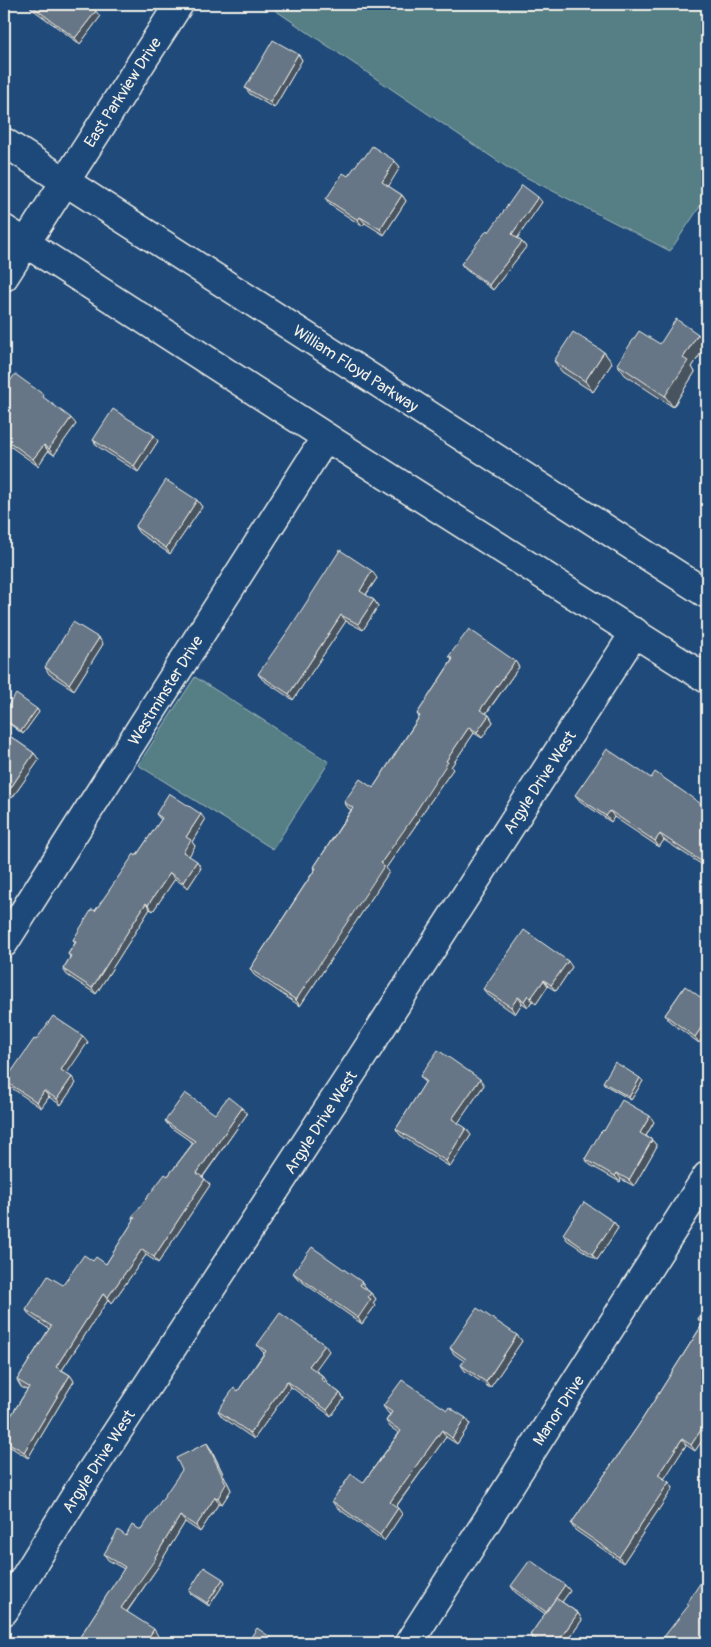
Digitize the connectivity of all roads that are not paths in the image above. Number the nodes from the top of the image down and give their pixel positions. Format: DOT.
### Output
graph roads {
  1 [pos="178,4"];
  2 [pos="4,142"];
  3 [pos="65,181"];
  4 [pos="15,236"];
  5 [pos="4,277"];
  6 [pos="326,437"];
  7 [pos="707,594"];
  8 [pos="635,632"];
  9 [pos="707,679"];
  10 [pos="4,943"];
  11 [pos="707,1176"];
  12 [pos="4,1611"];
  13 [pos="409,1643"];
  1 -- 3 [label="main road, East Parkview Drive"];
  2 -- 3 [label="main road, William Floyd Parkway"];
  3 -- 4 [label="main road, East Parkview Drive"];
  3 -- 7 [label="main road, William Floyd Parkway"];
  4 -- 5 [label="main road, East Parkview Drive"];
  4 -- 6 [label="main road"];
  6 -- 8 [label="main road"];
  6 -- 10 [label="main road, Westminster Drive"];
  8 -- 9 [label="main road"];
  8 -- 12 [label="main road, Argyle Drive West"];
  11 -- 13 [label="main road, Manor Drive"];
}
